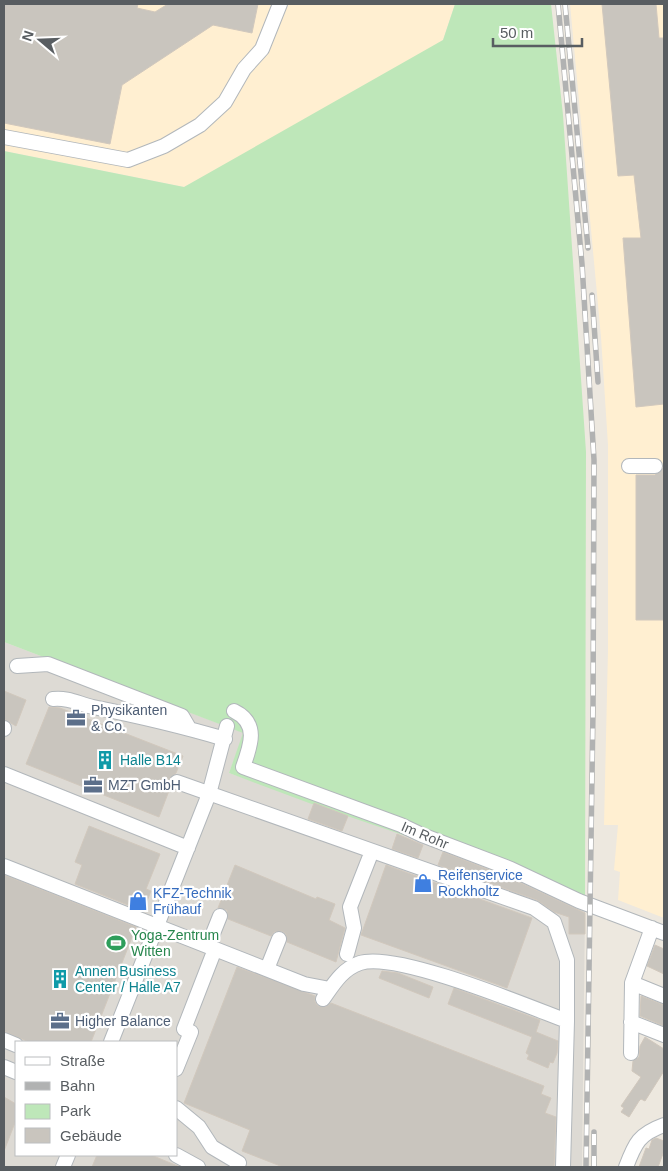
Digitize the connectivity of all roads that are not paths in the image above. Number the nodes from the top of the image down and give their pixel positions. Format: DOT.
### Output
graph roads {
  1 [pos="280,4"];
  2 [pos="4,137"];
  3 [pos="629,466"];
  4 [pos="655,466"];
  5 [pos="17,666"];
  6 [pos="53,699"];
  7 [pos="234,711"];
  8 [pos="189,728"];
  9 [pos="4,774"];
  10 [pos="177,782"];
  11 [pos="209,794"];
  12 [pos="188,848"];
  13 [pos="372,851"];
  14 [pos="4,866"];
  15 [pos="220,916"];
  16 [pos="157,926"];
  17 [pos="658,931"];
  18 [pos="279,939"];
  19 [pos="212,947"];
  20 [pos="347,954"];
  21 [pos="268,969"];
  22 [pos="632,983"];
  23 [pos="664,996"];
  24 [pos="567,1021"];
  25 [pos="631,1022"];
  26 [pos="664,1035"];
  27 [pos="111,1041"];
  28 [pos="630,1053"];
  29 [pos="178,1064"];
  30 [pos="178,1110"];
  31 [pos="664,1125"];
  32 [pos="178,1156"];
  33 [pos="239,1163"];
  34 [pos="198,1167"];
  35 [pos="563,1167"];
  36 [pos="626,1167"];
  1 -- 2 [label="street"];
  3 -- 4 [label="street"];
  5 -- 8 [label="street"];
  6 -- 8 [label="street"];
  7 -- 17 [label="street, Im Rohr"];
  8 -- 11 [label="street"];
  9 -- 12 [label="street"];
  10 -- 11 [label="street"];
  11 -- 12 [label="street"];
  11 -- 13 [label="street"];
  12 -- 16 [label="street"];
  13 -- 20 [label="street"];
  13 -- 24 [label="street"];
  14 -- 16 [label="street"];
  15 -- 19 [label="street"];
  16 -- 19 [label="street"];
  16 -- 27 [label="street"];
  17 -- 22 [label="street"];
  18 -- 21 [label="street"];
  19 -- 21 [label="street"];
  19 -- 29 [label="street"];
  21 -- 24 [label="street"];
  22 -- 23 [label="street"];
  22 -- 25 [label="street"];
  24 -- 35 [label="street"];
  25 -- 26 [label="street"];
  25 -- 28 [label="street"];
  30 -- 33 [label="street"];
  31 -- 36 [label="street"];
  32 -- 34 [label="street"];
}
